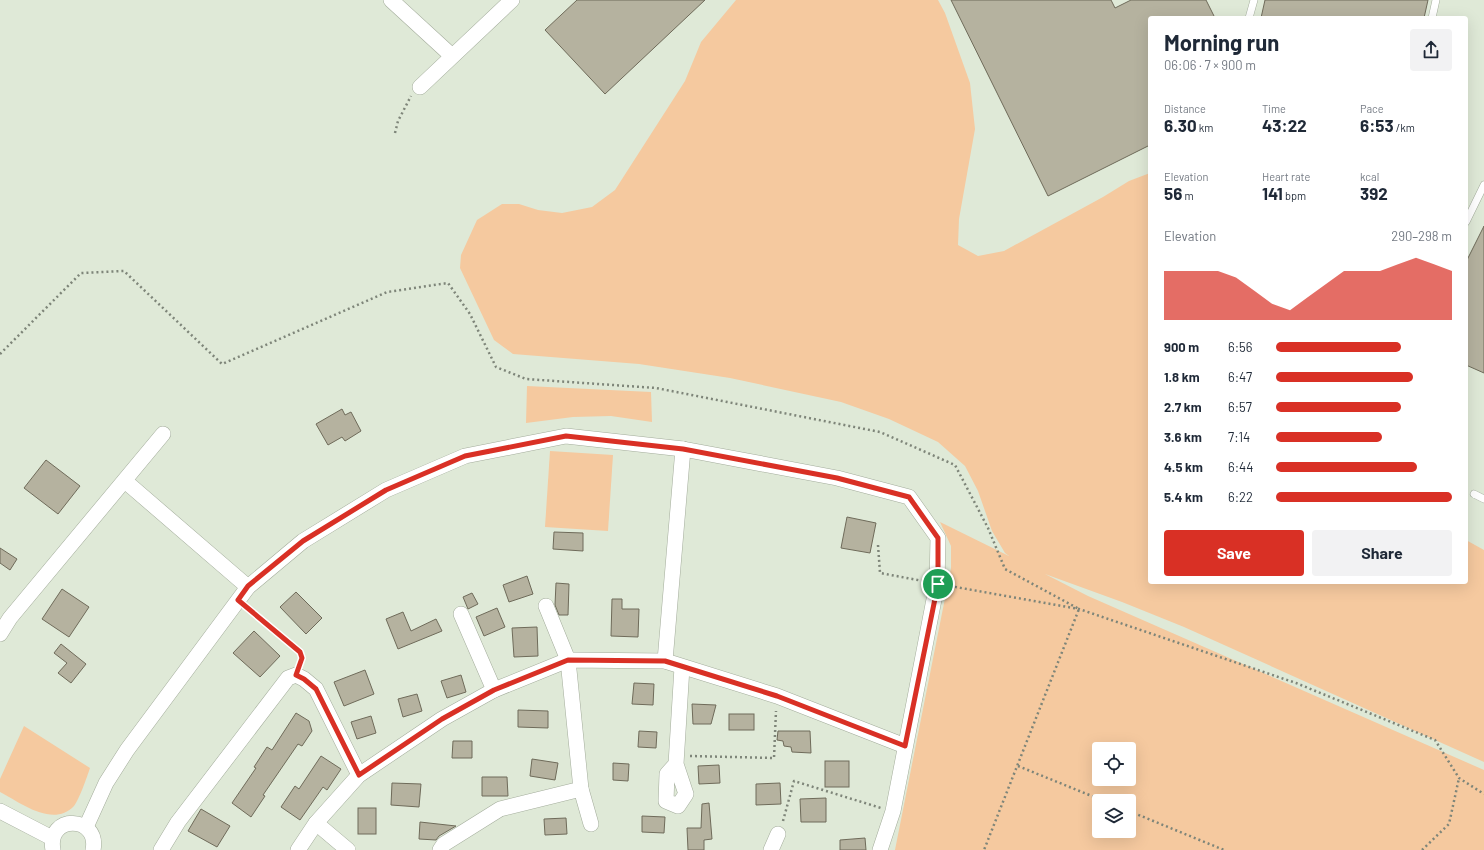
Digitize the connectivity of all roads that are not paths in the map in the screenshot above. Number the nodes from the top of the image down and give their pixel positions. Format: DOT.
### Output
graph roads {
  1 [pos="391,0"];
  2 [pos="512,0"];
  3 [pos="1254,0"];
  4 [pos="1436,0"];
  5 [pos="1250,16"];
  6 [pos="1432,16"];
  7 [pos="452,56"];
  8 [pos="420,87"];
  9 [pos="1484,185"];
  10 [pos="1468,218"];
  11 [pos="163,434"];
  12 [pos="683,449"];
  13 [pos="125,481"];
  14 [pos="1474,494"];
  15 [pos="1484,499"];
  16 [pos="248,586"];
  17 [pos="546,606"];
  18 [pos="461,614"];
  19 [pos="0,634"];
  20 [pos="568,660"];
  21 [pos="665,661"];
  22 [pos="682,667"];
  23 [pos="494,690"];
  24 [pos="905,746"];
  25 [pos="676,760"];
  26 [pos="359,775"];
  27 [pos="581,789"];
  28 [pos="0,811"];
  29 [pos="316,823"];
  30 [pos="591,824"];
  31 [pos="86,827"];
  32 [pos="778,834"];
  33 [pos="53,844"];
  34 [pos="93,850"];
  35 [pos="161,850"];
  36 [pos="298,850"];
  37 [pos="348,850"];
  38 [pos="440,850"];
  39 [pos="771,850"];
  40 [pos="880,850"];
  1 -- 7 [label="street"];
  2 -- 7 [label="street"];
  3 -- 5 [label="lane"];
  4 -- 6 [label="lane"];
  7 -- 8 [label="street"];
  9 -- 10 [label="lane"];
  11 -- 13 [label="street"];
  12 -- 16 [label="street"];
  12 -- 21 [label="street"];
  12 -- 24 [label="street"];
  13 -- 16 [label="street"];
  13 -- 19 [label="street"];
  14 -- 15 [label="lane"];
  16 -- 31 [label="street"];
  17 -- 20 [label="street"];
  18 -- 23 [label="street"];
  20 -- 21 [label="street"];
  20 -- 23 [label="street"];
  20 -- 27 [label="street"];
  21 -- 22 [label="street"];
  22 -- 24 [label="street"];
  22 -- 25 [label="street"];
  23 -- 26 [label="street"];
  24 -- 40 [label="street"];
  26 -- 29 [label="street"];
  26 -- 35 [label="street"];
  27 -- 30 [label="street"];
  27 -- 38 [label="street"];
  28 -- 33 [label="street"];
  29 -- 36 [label="street"];
  29 -- 37 [label="street"];
  31 -- 33 [label="street"];
  31 -- 34 [label="street"];
  32 -- 39 [label="street"];
}
